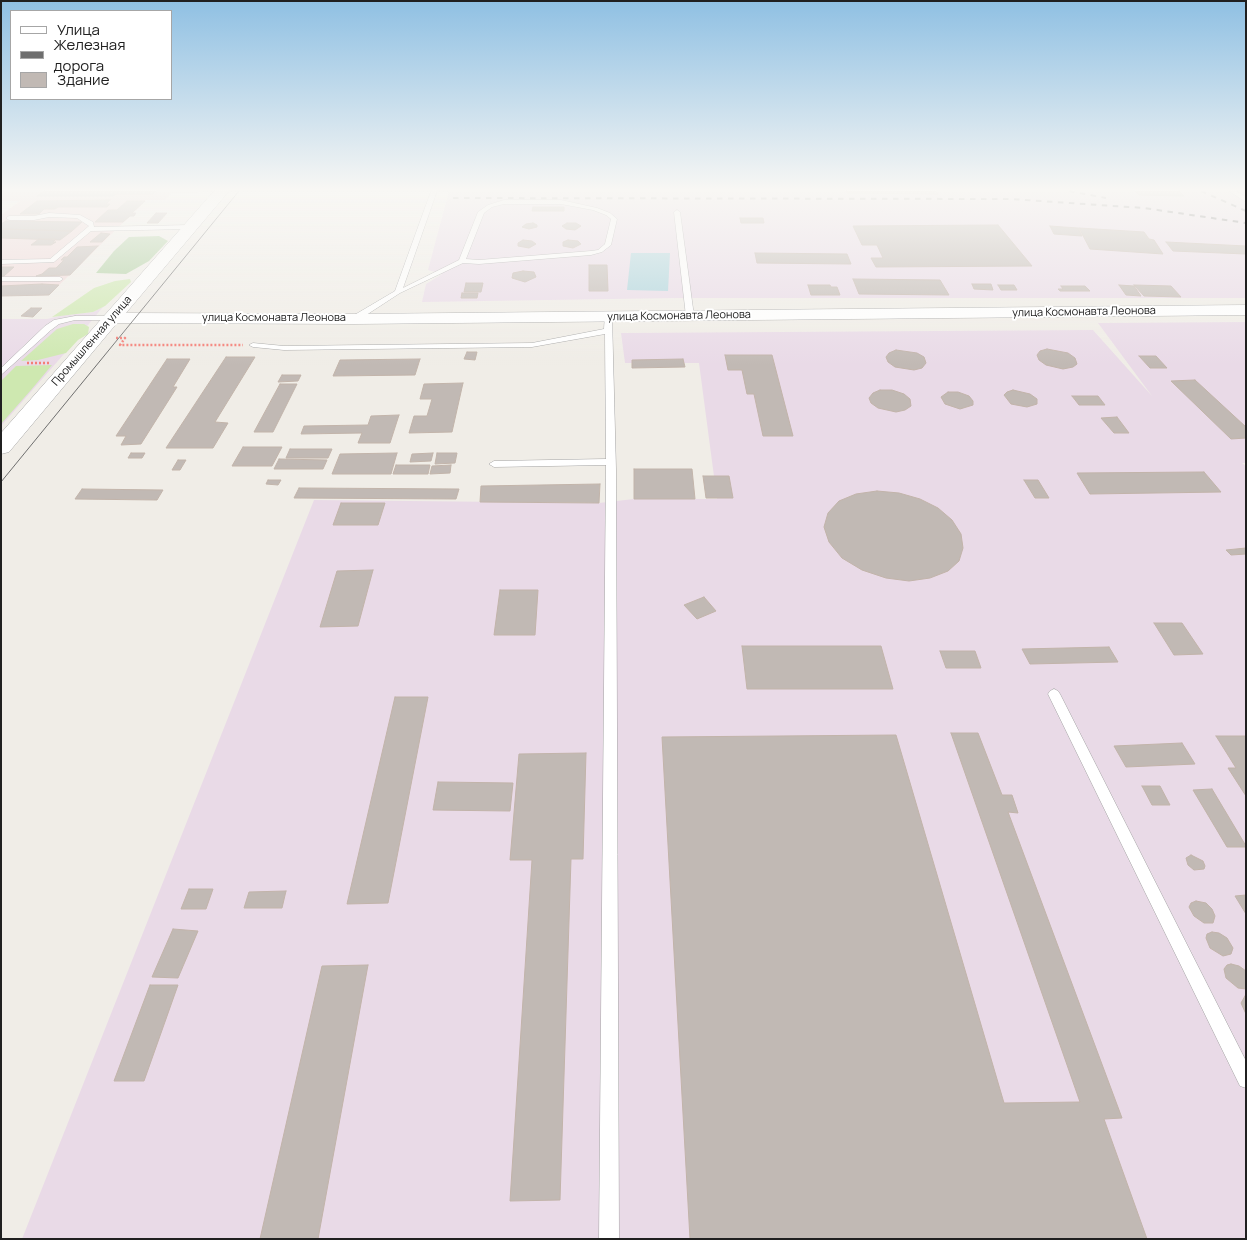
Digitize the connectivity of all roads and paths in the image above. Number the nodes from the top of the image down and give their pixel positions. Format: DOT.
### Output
graph roads {
  1 [pos="66,249"];
  2 [pos="173,249"];
  3 [pos="413,249"];
  4 [pos="466,249"];
  5 [pos="600,249"];
  6 [pos="682,249"];
  7 [pos="462,261"];
  8 [pos="1,262"];
  9 [pos="38,262"];
  10 [pos="26,273"];
  11 [pos="1,279"];
  12 [pos="60,279"];
  13 [pos="398,292"];
  14 [pos="1246,310"];
  15 [pos="690,316"];
  16 [pos="354,319"];
  17 [pos="608,324"];
  18 [pos="112,328"];
  19 [pos="253,345"];
  20 [pos="11,363"];
  21 [pos="59,363"];
  22 [pos="1,373"];
  23 [pos="4,441"];
  24 [pos="610,462"];
  25 [pos="494,464"];
  26 [pos="1054,694"];
  27 [pos="1246,1080"];
  28 [pos="609,1239"];
  1 -- 9 [label="lane"];
  2 -- 18 [label="street, Промышленная улица"];
  3 -- 13 [label="lane"];
  4 -- 7 [label="lane"];
  5 -- 7 [label="lane"];
  6 -- 15 [label="lane"];
  7 -- 13 [label="lane"];
  8 -- 9 [label="lane"];
  9 -- 10 [label="lane"];
  10 -- 11 [label="lane"];
  10 -- 12 [label="lane"];
  13 -- 16 [label="lane"];
  14 -- 15 [label="street, улица Космонавта Леонова"];
  15 -- 17 [label="street, улица Космонавта Леонова"];
  16 -- 17 [label="street, улица Космонавта Леонова"];
  16 -- 18 [label="street, улица Космонавта Леонова"];
  17 -- 19 [label="lane"];
  17 -- 24 [label="lane"];
  18 -- 19 [label="path"];
  18 -- 20 [label="lane"];
  18 -- 23 [label="street, Промышленная улица"];
  20 -- 21 [label="path"];
  20 -- 22 [label="lane"];
  24 -- 25 [label="lane"];
  24 -- 28 [label="lane"];
  26 -- 27 [label="lane"];
}
